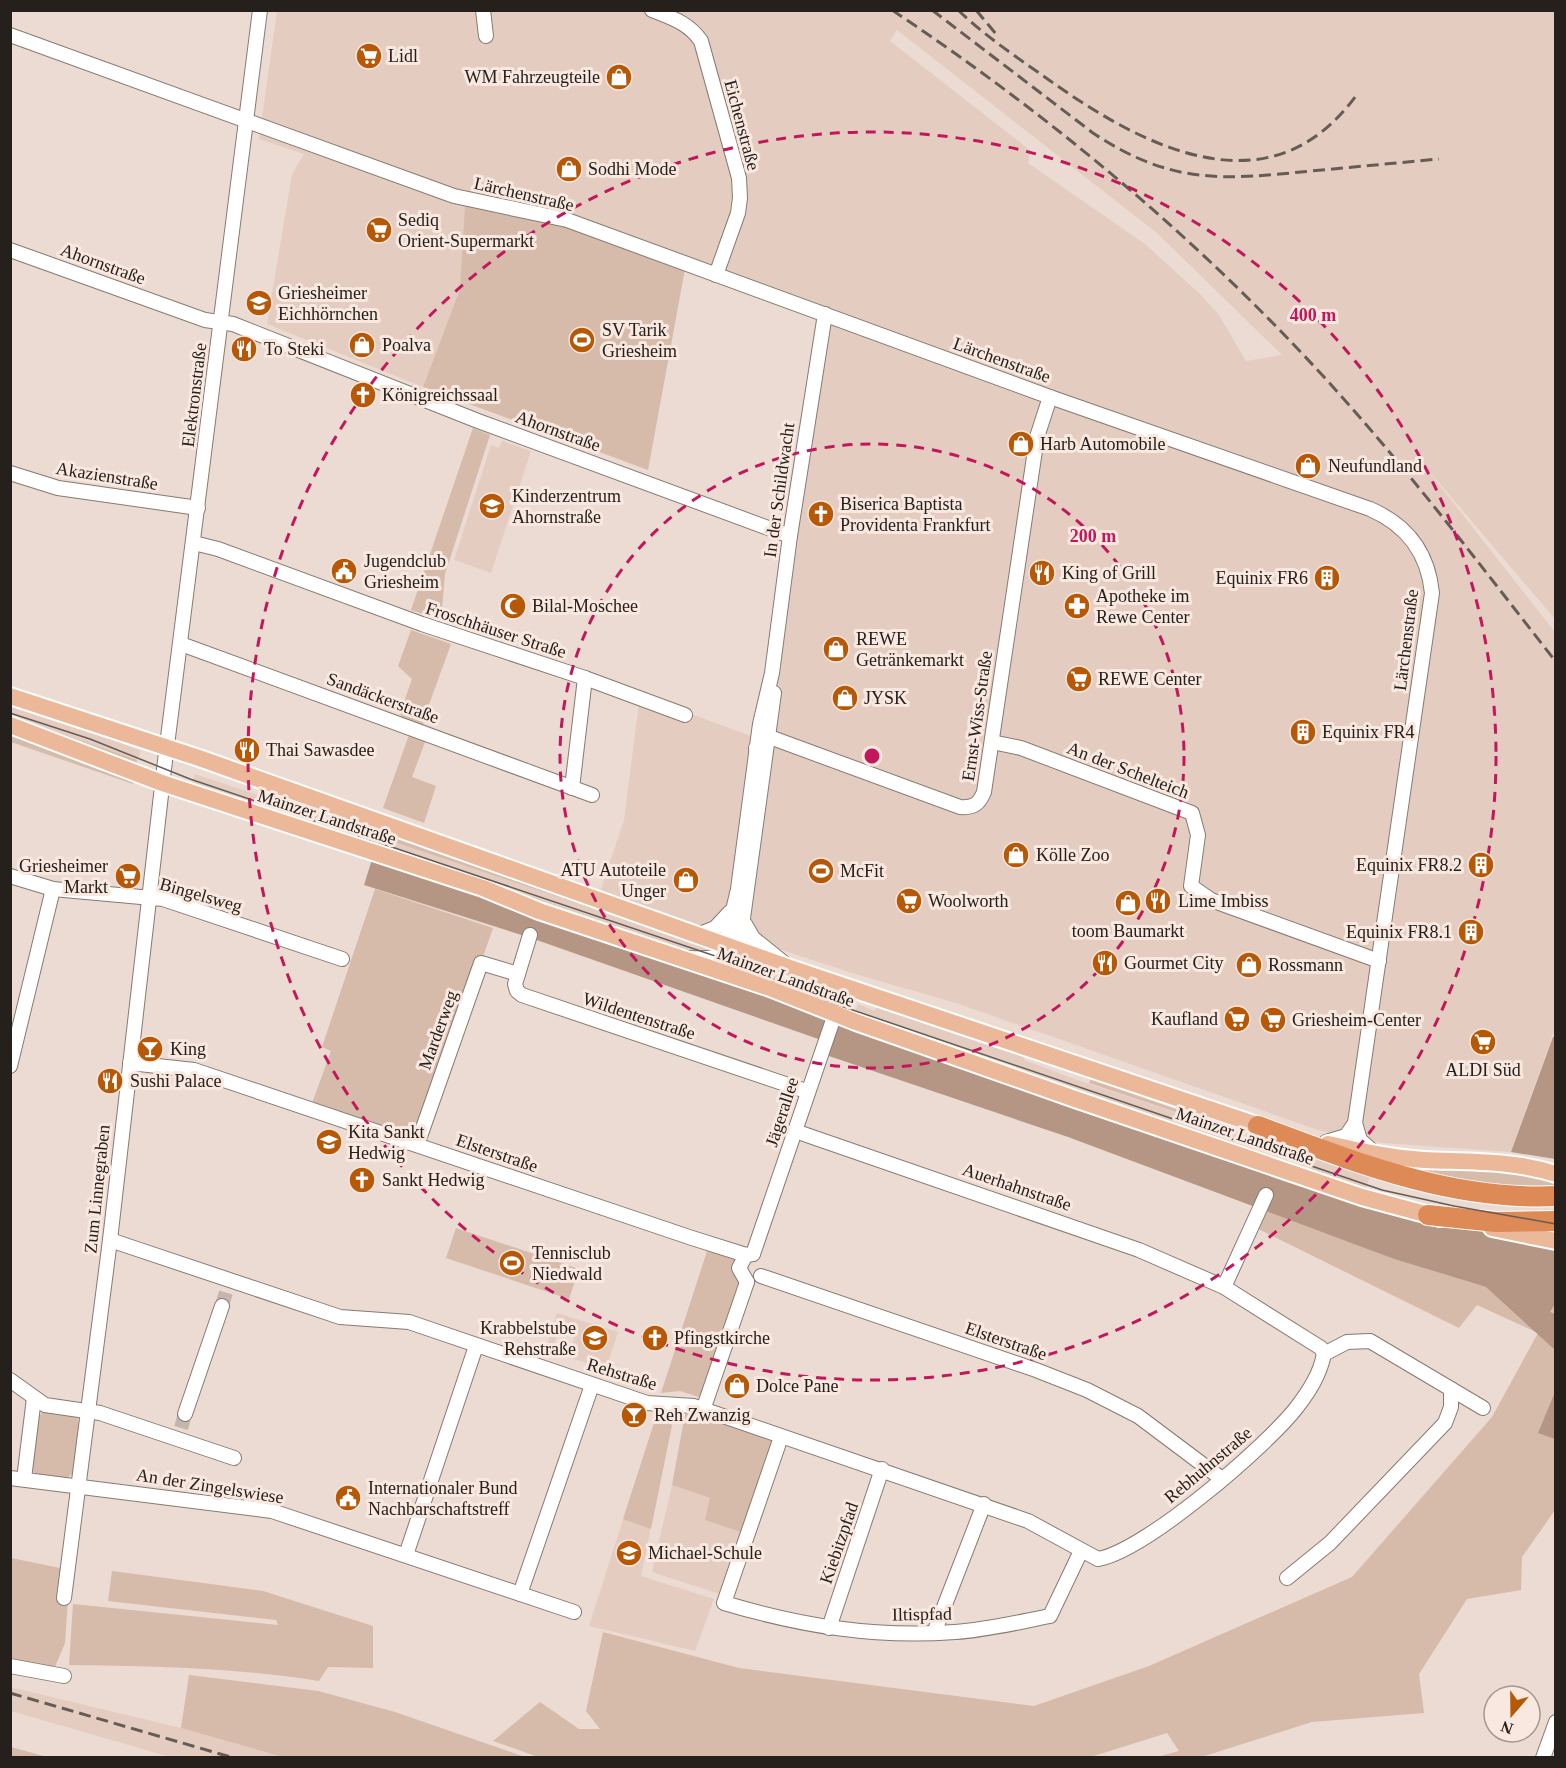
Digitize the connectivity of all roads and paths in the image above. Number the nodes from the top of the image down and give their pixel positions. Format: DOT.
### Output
graph roads {
  1 [pos="260,10"];
  2 [pos="483,10"];
  3 [pos="652,10"];
  4 [pos="10,35"];
  5 [pos="486,36"];
  6 [pos="246,120"];
  7 [pos="10,250"];
  8 [pos="716,275"];
  9 [pos="825,314"];
  10 [pos="221,322"];
  11 [pos="1050,397"];
  12 [pos="10,473"];
  13 [pos="198,508"];
  14 [pos="790,536"];
  15 [pos="194,543"];
  16 [pos="181,644"];
  17 [pos="772,673"];
  18 [pos="585,678"];
  19 [pos="10,696"];
  20 [pos="686,715"];
  21 [pos="10,725"];
  22 [pos="769,738"];
  23 [pos="992,742"];
  24 [pos="784,744"];
  25 [pos="167,748"];
  26 [pos="756,748"];
  27 [pos="766,763"];
  28 [pos="162,783"];
  29 [pos="572,788"];
  30 [pos="592,795"];
  31 [pos="10,876"];
  32 [pos="53,889"];
  33 [pos="149,898"];
  34 [pos="734,908"];
  35 [pos="745,924"];
  36 [pos="530,935"];
  37 [pos="697,935"];
  38 [pos="730,949"];
  39 [pos="671,956"];
  40 [pos="342,959"];
  41 [pos="1379,961"];
  42 [pos="793,969"];
  43 [pos="518,974"];
  44 [pos="828,980"];
  45 [pos="748,981"];
  46 [pos="835,1014"];
  47 [pos="130,1063"];
  48 [pos="10,1066"];
  49 [pos="806,1091"];
  50 [pos="1355,1123"];
  51 [pos="1258,1126"];
  52 [pos="795,1131"];
  53 [pos="1311,1140"];
  54 [pos="417,1145"];
  55 [pos="1377,1154"];
  56 [pos="1556,1174"];
  57 [pos="1266,1195"];
  58 [pos="1556,1196"];
  59 [pos="1428,1215"];
  60 [pos="1556,1221"];
  61 [pos="110,1240"];
  62 [pos="1556,1242"];
  63 [pos="750,1255"];
  64 [pos="760,1276"];
  65 [pos="747,1282"];
  66 [pos="1224,1287"];
  67 [pos="226,1293"];
  68 [pos="476,1346"];
  69 [pos="1324,1354"];
  70 [pos="10,1380"];
  71 [pos="592,1385"];
  72 [pos="1450,1389"];
  73 [pos="34,1398"];
  74 [pos="1483,1408"];
  75 [pos="703,1410"];
  76 [pos="88,1411"];
  77 [pos="185,1414"];
  78 [pos="782,1437"];
  79 [pos="234,1458"];
  80 [pos="882,1469"];
  81 [pos="17,1478"];
  82 [pos="1222,1479"];
  83 [pos="78,1486"];
  84 [pos="984,1504"];
  85 [pos="1081,1551"];
  86 [pos="406,1555"];
  87 [pos="1287,1578"];
  88 [pos="520,1594"];
  89 [pos="64,1598"];
  90 [pos="574,1612"];
  91 [pos="829,1628"];
  92 [pos="934,1633"];
  93 [pos="10,1666"];
  94 [pos="64,1676"];
  95 [pos="1556,1722"];
  96 [pos="1543,1758"];
  1 -- 6 [label="street, Elektronstraße"];
  2 -- 5 [label="street"];
  3 -- 8 [label="street, Eichenstraße"];
  4 -- 6 [label="street, Lärchenstraße"];
  6 -- 8 [label="street, Lärchenstraße"];
  6 -- 10 [label="street, Elektronstraße"];
  7 -- 10 [label="street, Ahornstraße"];
  8 -- 9 [label="street, Lärchenstraße"];
  9 -- 11 [label="street, Lärchenstraße"];
  9 -- 14 [label="street, In der Schildwacht"];
  10 -- 13 [label="street, Elektronstraße"];
  10 -- 14 [label="street, Ahornstraße"];
  11 -- 23 [label="street, Ernst-Wiss-Straße"];
  11 -- 41 [label="street, Lärchenstraße"];
  12 -- 13 [label="street, Akazienstraße"];
  13 -- 15 [label="street, Elektronstraße"];
  14 -- 17 [label="street, In der Schildwacht"];
  15 -- 16 [label="street, Elektronstraße"];
  15 -- 18 [label="street, Froschhäuser Straße"];
  16 -- 25 [label="street, Elektronstraße"];
  16 -- 29 [label="street, Sandäckerstraße"];
  17 -- 22 [label="street, In der Schildwacht"];
  17 -- 26 [label="street, In der Schildwacht"];
  18 -- 20 [label="street, Froschhäuser Straße"];
  18 -- 29 [label="street"];
  19 -- 25 [label="main road, Mainzer Landstraße"];
  21 -- 28 [label="main road, Mainzer Landstraße"];
  22 -- 24 [label="street, Ernst-Wiss-Straße"];
  22 -- 26 [label="street"];
  22 -- 27 [label="street, In der Schildwacht"];
  23 -- 24 [label="street, Ernst-Wiss-Straße"];
  23 -- 41 [label="street, An der Schelteich"];
  24 -- 27 [label="street"];
  25 -- 28 [label="street, Elektronstraße"];
  25 -- 37 [label="main road, Mainzer Landstraße"];
  26 -- 34 [label="street, In der Schildwacht"];
  27 -- 35 [label="street, In der Schildwacht"];
  28 -- 33 [label="street, Zum Linnegraben"];
  28 -- 39 [label="main road, Mainzer Landstraße"];
  29 -- 30 [label="street, Sandäckerstraße"];
  31 -- 32 [label="street, Bingelsweg"];
  32 -- 33 [label="street, Bingelsweg"];
  32 -- 48 [label="street"];
  33 -- 40 [label="street, Bingelsweg"];
  33 -- 47 [label="street, Zum Linnegraben"];
  34 -- 37 [label="street"];
  34 -- 38 [label="street, In der Schildwacht"];
  35 -- 38 [label="street, In der Schildwacht"];
  35 -- 42 [label="street"];
  36 -- 43 [label="street"];
  37 -- 38 [label="main road, Mainzer Landstraße"];
  38 -- 39 [label="street"];
  38 -- 42 [label="main road, Mainzer Landstraße"];
  38 -- 45 [label="street"];
  39 -- 45 [label="main road, Mainzer Landstraße"];
  41 -- 50 [label="street, Lärchenstraße"];
  42 -- 44 [label="main road, Mainzer Landstraße"];
  43 -- 49 [label="street, Wildentenstraße"];
  43 -- 54 [label="street, Marderweg"];
  44 -- 46 [label="street"];
  44 -- 51 [label="main road, Mainzer Landstraße"];
  45 -- 46 [label="main road, Mainzer Landstraße"];
  46 -- 49 [label="street, Jägerallee"];
  46 -- 59 [label="main road, Mainzer Landstraße"];
  47 -- 54 [label="street, Elsterstraße"];
  47 -- 61 [label="street, Zum Linnegraben"];
  49 -- 52 [label="street, Jägerallee"];
  50 -- 53 [label="street"];
  50 -- 55 [label="street"];
  51 -- 53 [label="main road, Mainzer Landstraße"];
  51 -- 58 [label="highway"];
  52 -- 63 [label="street, Jägerallee"];
  52 -- 66 [label="street, Auerhahnstraße"];
  53 -- 55 [label="main road, Mainzer Landstraße"];
  54 -- 63 [label="street, Elsterstraße"];
  55 -- 56 [label="main road, Mainzer Landstraße"];
  57 -- 66 [label="street"];
  59 -- 60 [label="highway"];
  59 -- 62 [label="main road, Mainzer Landstraße"];
  61 -- 67 [label="street, Rehstraße"];
  61 -- 76 [label="street, Zum Linnegraben"];
  63 -- 64 [label="street"];
  63 -- 65 [label="street, Jägerallee"];
  64 -- 65 [label="street"];
  64 -- 82 [label="street, Elsterstraße"];
  65 -- 75 [label="street, Jägerallee"];
  66 -- 69 [label="street, Auerhahnstraße"];
  67 -- 68 [label="street, Rehstraße"];
  67 -- 77 [label="street"];
  68 -- 71 [label="street, Rehstraße"];
  68 -- 86 [label="street"];
  69 -- 72 [label="street"];
  69 -- 82 [label="street, Rebhuhnstraße"];
  70 -- 73 [label="street"];
  71 -- 75 [label="street, Rehstraße"];
  71 -- 88 [label="street"];
  72 -- 74 [label="street"];
  72 -- 87 [label="street"];
  73 -- 76 [label="street"];
  73 -- 81 [label="street"];
  75 -- 78 [label="street, Rehstraße"];
  76 -- 79 [label="street"];
  76 -- 83 [label="street, Zum Linnegraben"];
  78 -- 80 [label="street, Rehstraße"];
  78 -- 91 [label="street, Iltispfad"];
  80 -- 84 [label="street, Rehstraße"];
  80 -- 91 [label="street, Kiebitzpfad"];
  81 -- 83 [label="street, An der Zingelswiese"];
  82 -- 85 [label="street, Rebhuhnstraße"];
  83 -- 86 [label="street, An der Zingelswiese"];
  83 -- 89 [label="street, Zum Linnegraben"];
  84 -- 85 [label="street, Rehstraße"];
  84 -- 92 [label="street"];
  85 -- 92 [label="street, Iltispfad"];
  86 -- 88 [label="street, An der Zingelswiese"];
  88 -- 90 [label="street, An der Zingelswiese"];
  91 -- 92 [label="street, Iltispfad"];
  93 -- 94 [label="street"];
  95 -- 96 [label="street"];
}
